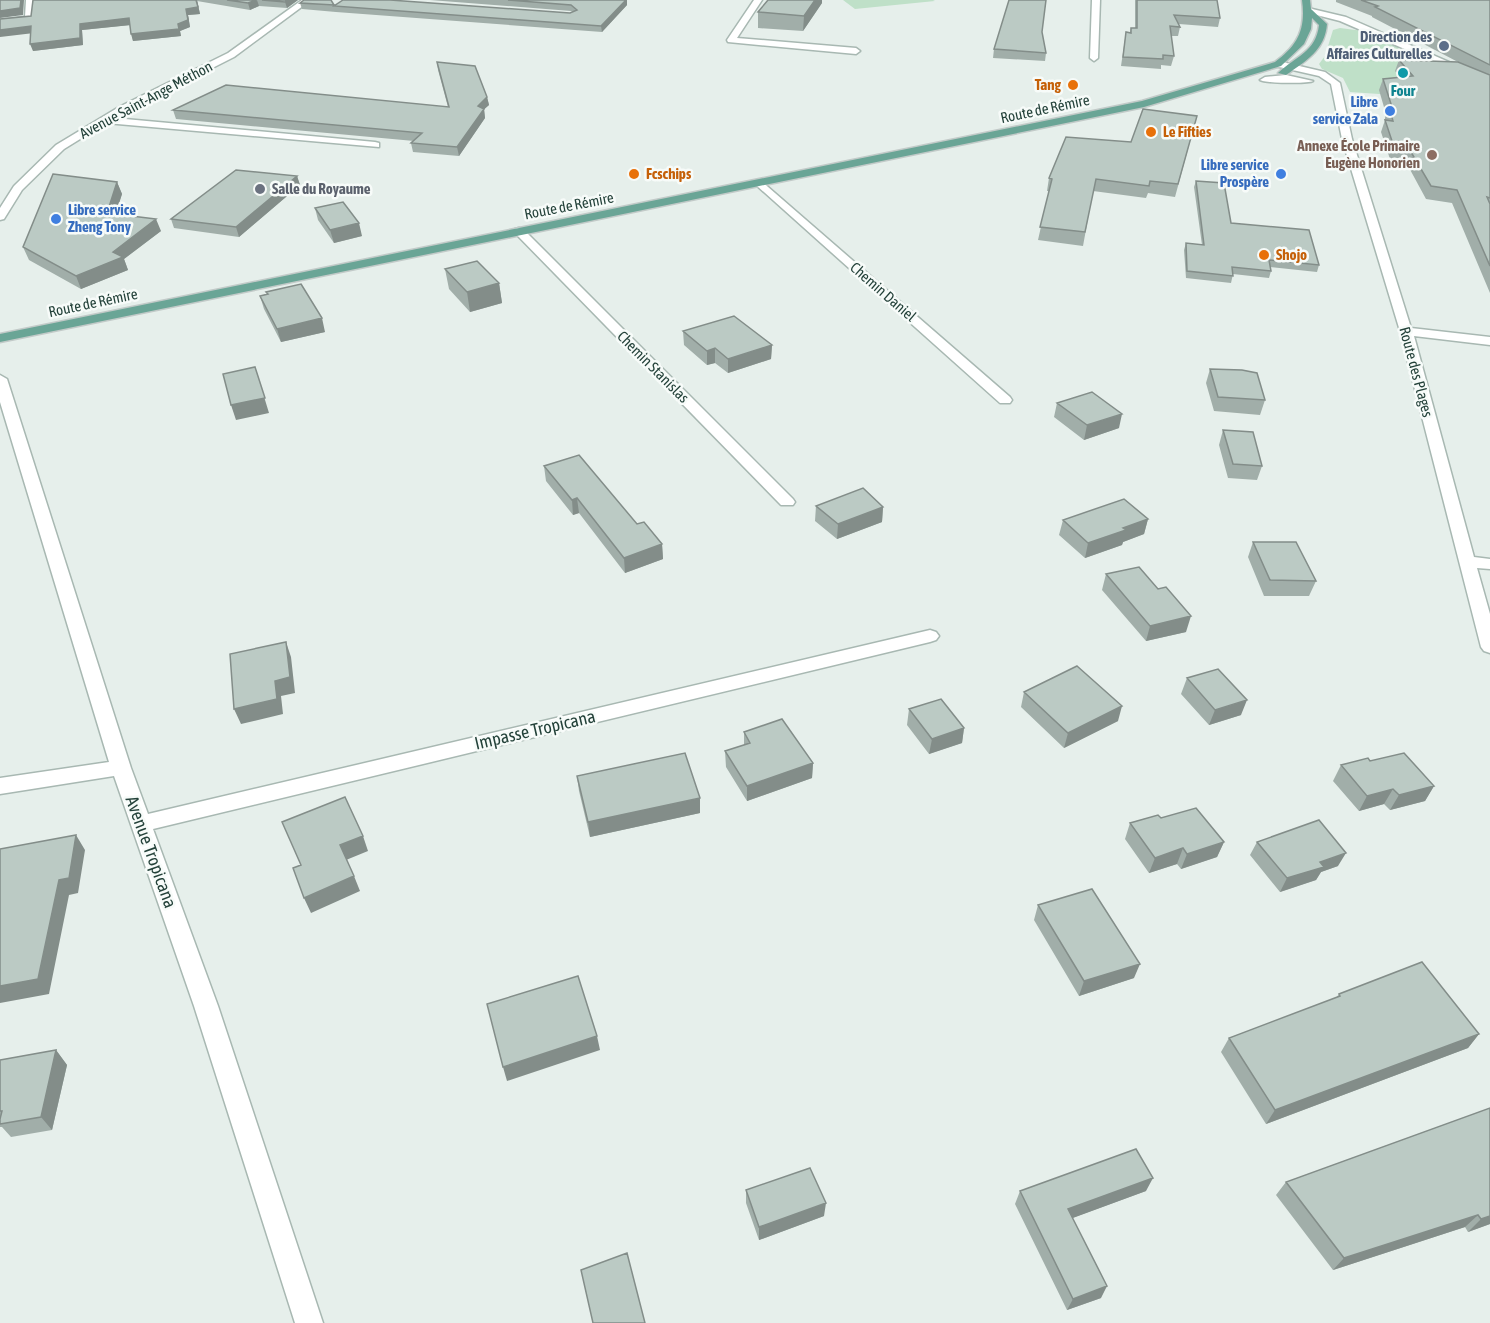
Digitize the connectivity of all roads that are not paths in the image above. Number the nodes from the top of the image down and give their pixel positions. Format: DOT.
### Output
graph roads {
  1 [pos="30,0"];
  2 [pos="307,0"];
  3 [pos="758,0"];
  4 [pos="1096,0"];
  5 [pos="1306,0"];
  6 [pos="1308,13"];
  7 [pos="0,22"];
  8 [pos="1323,24"];
  9 [pos="1373,31"];
  10 [pos="856,51"];
  11 [pos="1094,58"];
  12 [pos="1278,64"];
  13 [pos="1292,67"];
  14 [pos="1265,80"];
  15 [pos="1314,82"];
  16 [pos="1254,83"];
  17 [pos="1490,83"];
  18 [pos="1244,86"];
  19 [pos="1340,99"];
  20 [pos="1144,104"];
  21 [pos="104,120"];
  22 [pos="375,145"];
  23 [pos="760,183"];
  24 [pos="0,217"];
  25 [pos="519,231"];
  26 [pos="1406,331"];
  27 [pos="0,338"];
  28 [pos="1490,341"];
  29 [pos="0,379"];
  30 [pos="1005,400"];
  31 [pos="788,502"];
  32 [pos="1466,562"];
  33 [pos="1490,564"];
  34 [pos="930,636"];
  35 [pos="1490,647"];
  36 [pos="121,768"];
  37 [pos="0,786"];
  38 [pos="140,824"];
  39 [pos="309,1323"];
  1 -- 7 [label="street"];
  2 -- 21 [label="street, Avenue Saint-Ange Méthon"];
  3 -- 10 [label="street"];
  4 -- 11 [label="street"];
  5 -- 6 [label="main road"];
  6 -- 8 [label="main road"];
  6 -- 9 [label="street"];
  6 -- 12 [label="main road, Route de Rémire"];
  8 -- 9 [label="street"];
  8 -- 13 [label="main road"];
  9 -- 17 [label="street"];
  12 -- 13 [label="street, Route des Plages"];
  12 -- 20 [label="main road, Route de Rémire"];
  13 -- 14 [label="main road"];
  13 -- 15 [label="street, Route des Plages"];
  13 -- 19 [label="street, Route des Plages"];
  14 -- 15 [label="street, Route des Plages"];
  14 -- 16 [label="main road"];
  15 -- 19 [label="street, Route des Plages"];
  18 -- 20 [label="main road, Route de Rémire"];
  19 -- 26 [label="street, Route des Plages"];
  20 -- 23 [label="main road, Route de Rémire"];
  21 -- 22 [label="street"];
  21 -- 24 [label="street, Avenue Saint-Ange Méthon"];
  23 -- 25 [label="main road, Route de Rémire"];
  23 -- 30 [label="street, Chemin Daniel"];
  25 -- 27 [label="main road, Route de Rémire"];
  25 -- 31 [label="street, Chemin Stanislas"];
  26 -- 28 [label="street"];
  26 -- 32 [label="street, Route des Plages"];
  29 -- 36 [label="street, Avenue Tropicana"];
  32 -- 33 [label="street"];
  32 -- 35 [label="street, Route des Plages"];
  34 -- 38 [label="street, Impasse Tropicana"];
  36 -- 37 [label="street"];
  36 -- 38 [label="street, Avenue Tropicana"];
  38 -- 39 [label="street, Avenue Tropicana"];
}
